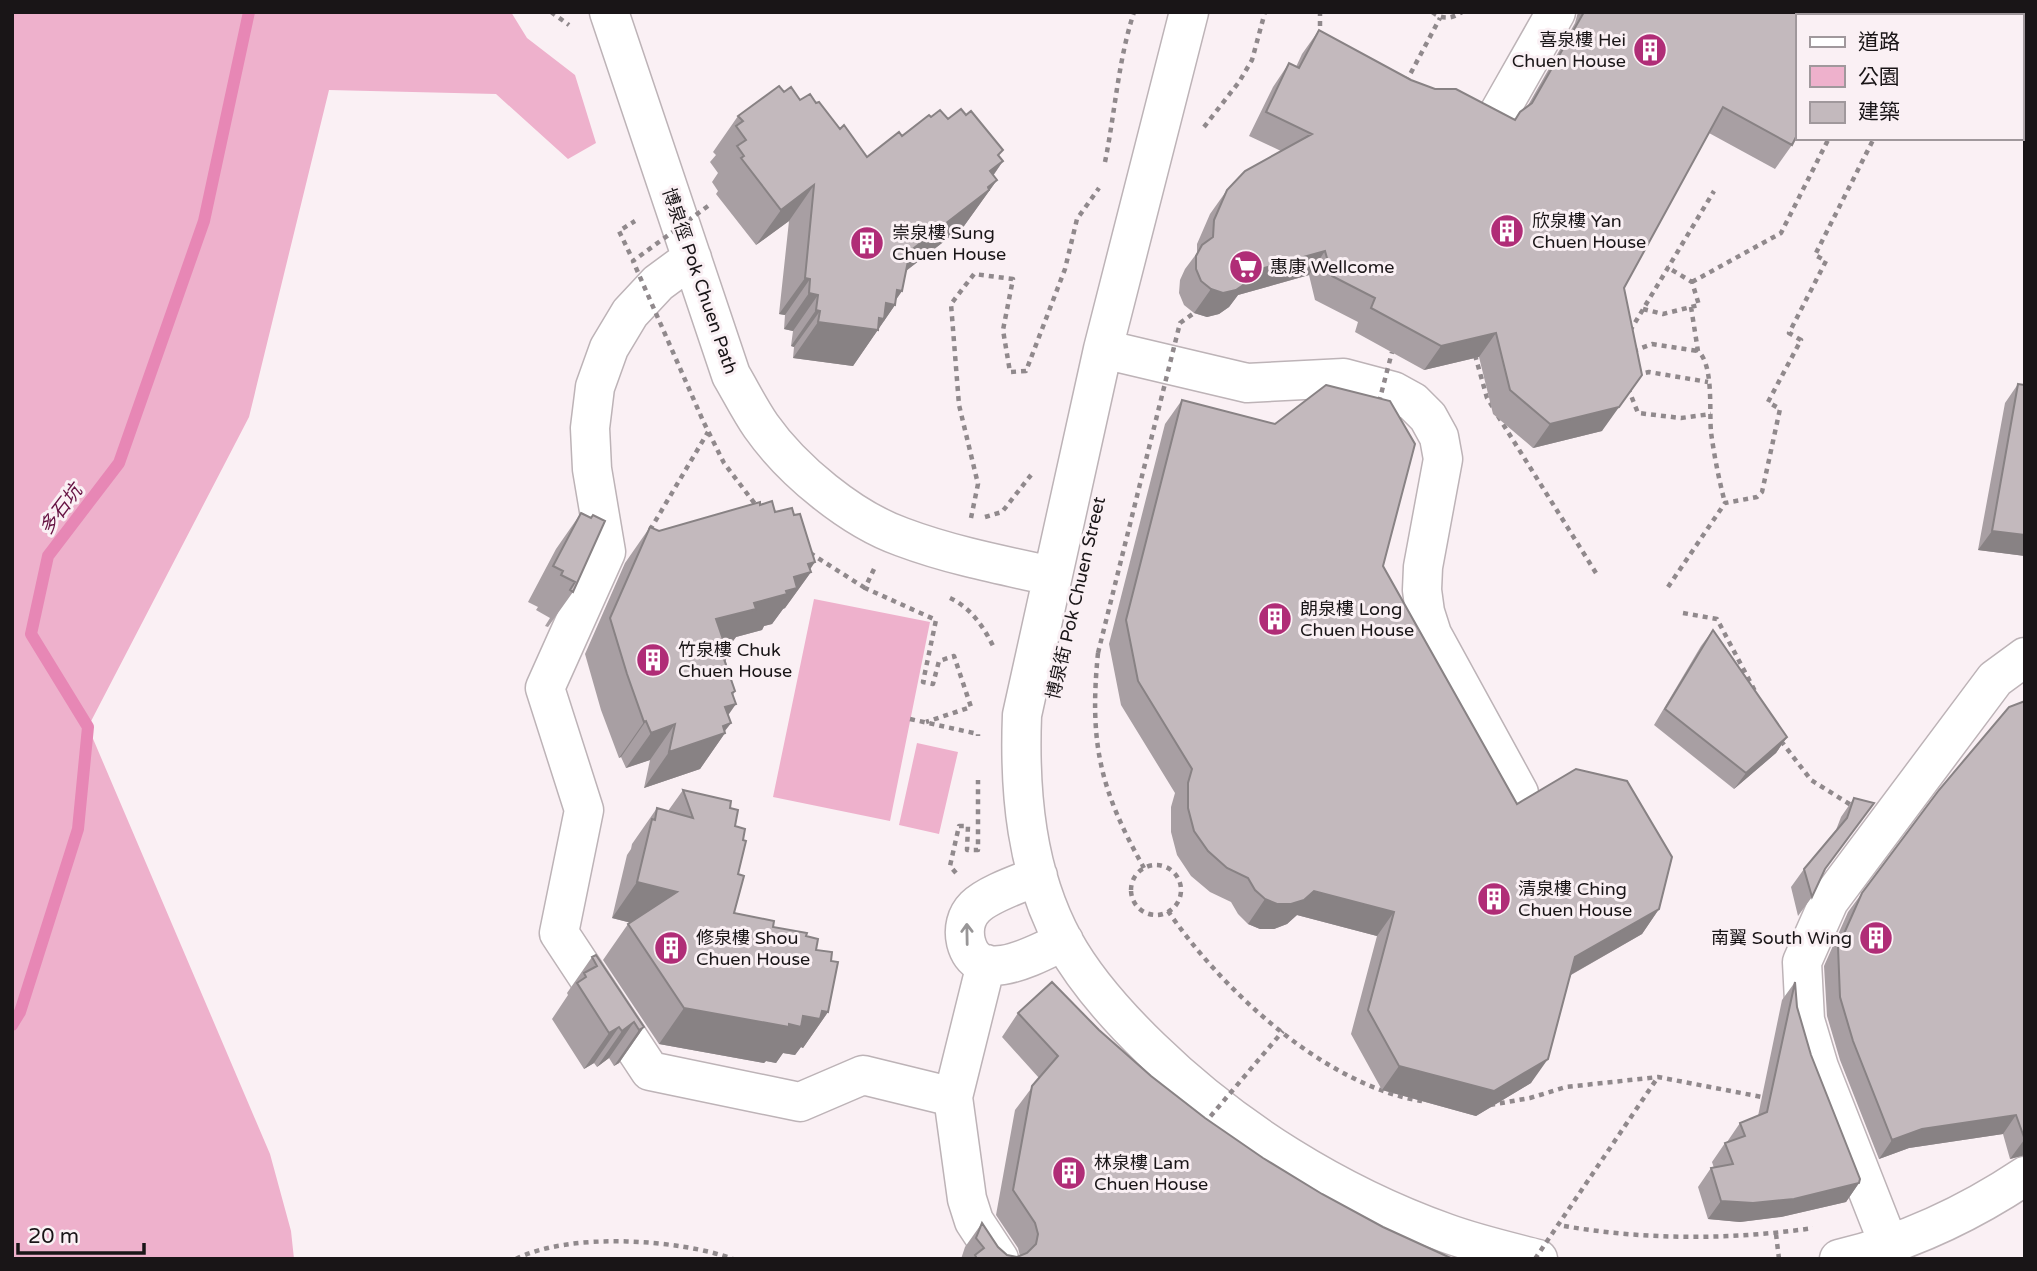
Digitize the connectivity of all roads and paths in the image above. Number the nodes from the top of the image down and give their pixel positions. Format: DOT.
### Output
graph roads {
  1 [pos="608,12"];
  2 [pos="1134,12"];
  3 [pos="1189,12"];
  4 [pos="1265,12"];
  5 [pos="1320,12"];
  6 [pos="1432,12"];
  7 [pos="1462,12"];
  8 [pos="1556,12"];
  9 [pos="1440,18"];
  10 [pos="1320,37"];
  11 [pos="1401,92"];
  12 [pos="1497,116"];
  13 [pos="1202,130"];
  14 [pos="1828,140"];
  15 [pos="1873,140"];
  16 [pos="1104,165"];
  17 [pos="1102,178"];
  18 [pos="1714,191"];
  19 [pos="695,201"];
  20 [pos="708,206"];
  21 [pos="700,214"];
  22 [pos="642,232"];
  23 [pos="692,258"];
  24 [pos="633,261"];
  25 [pos="1667,267"];
  26 [pos="1692,282"];
  27 [pos="1691,307"];
  28 [pos="1643,309"];
  29 [pos="1194,313"];
  30 [pos="1629,333"];
  31 [pos="1474,348"];
  32 [pos="1103,349"];
  33 [pos="1698,351"];
  34 [pos="1392,352"];
  35 [pos="1628,352"];
  36 [pos="1629,376"];
  37 [pos="1708,382"];
  38 [pos="1628,387"];
  39 [pos="1376,413"];
  40 [pos="1711,414"];
  41 [pos="708,432"];
  42 [pos="1725,503"];
  43 [pos="764,514"];
  44 [pos="645,538"];
  45 [pos="806,550"];
  46 [pos="964,556"];
  47 [pos="875,565"];
  48 [pos="1596,573"];
  49 [pos="1052,576"];
  50 [pos="1668,587"];
  51 [pos="865,588"];
  52 [pos="954,600"];
  53 [pos="1683,613"];
  54 [pos="2025,657"];
  55 [pos="1759,699"];
  56 [pos="910,719"];
  57 [pos="925,722"];
  58 [pos="1777,733"];
  59 [pos="978,747"];
  60 [pos="978,772"];
  61 [pos="1519,793"];
  62 [pos="1861,811"];
  63 [pos="1144,868"];
  64 [pos="959,875"];
  65 [pos="1038,876"];
  66 [pos="1168,911"];
  67 [pos="1064,941"];
  68 [pos="986,964"];
  69 [pos="1283,1031"];
  70 [pos="1234,1075"];
  71 [pos="1658,1077"];
  72 [pos="1245,1082"];
  73 [pos="953,1097"];
  74 [pos="1762,1097"];
  75 [pos="1430,1102"];
  76 [pos="1480,1105"];
  77 [pos="1197,1132"];
  78 [pos="2025,1177"];
  79 [pos="1550,1223"];
  80 [pos="1889,1245"];
  81 [pos="516,1259"];
  82 [pos="733,1259"];
  83 [pos="999,1259"];
  84 [pos="1536,1259"];
  85 [pos="1779,1259"];
  86 [pos="1839,1259"];
  1 -- 23 [label="street, 博泉徑 Pok Chuen Path"];
  2 -- 16 [label="path"];
  3 -- 32 [label="street, 博泉街 Pok Chuen Street"];
  4 -- 13 [label="path"];
  5 -- 10 [label="path"];
  6 -- 9 [label="path"];
  7 -- 9 [label="path"];
  8 -- 12 [label="street"];
  9 -- 11 [label="path"];
  14 -- 26 [label="path"];
  15 -- 42 [label="path"];
  17 -- 46 [label="path"];
  18 -- 25 [label="path"];
  19 -- 21 [label="path, 博泉徑 Pok Chuen Path"];
  20 -- 24 [label="path, bridge"];
  22 -- 24 [label="path"];
  23 -- 46 [label="street, 博泉徑 Pok Chuen Path"];
  23 -- 73 [label="street"];
  24 -- 41 [label="path, bridge"];
  25 -- 26 [label="path"];
  25 -- 28 [label="path"];
  26 -- 27 [label="path"];
  27 -- 28 [label="path"];
  27 -- 33 [label="path"];
  28 -- 30 [label="path"];
  29 -- 63 [label="path, bridge"];
  31 -- 48 [label="path"];
  32 -- 49 [label="street, 博泉街 Pok Chuen Street"];
  32 -- 61 [label="street"];
  33 -- 35 [label="path"];
  33 -- 37 [label="path"];
  34 -- 39 [label="path, bridge"];
  36 -- 37 [label="path"];
  37 -- 40 [label="path"];
  38 -- 40 [label="path"];
  40 -- 42 [label="path"];
  41 -- 43 [label="path, bridge"];
  41 -- 44 [label="path"];
  42 -- 50 [label="path"];
  45 -- 51 [label="path, bridge"];
  46 -- 49 [label="street, 博泉徑 Pok Chuen Path"];
  46 -- 52 [label="path"];
  47 -- 51 [label="path"];
  49 -- 65 [label="street, 博泉街 Pok Chuen Street"];
  51 -- 57 [label="path"];
  53 -- 55 [label="path"];
  54 -- 80 [label="street"];
  56 -- 57 [label="path"];
  57 -- 59 [label="path"];
  58 -- 62 [label="path"];
  60 -- 64 [label="path"];
  63 -- 66 [label="path"];
  63 -- 66 [label="path"];
  65 -- 67 [label="street, 博泉街 Pok Chuen Street"];
  68 -- 65 [label="street, one-way"];
  66 -- 69 [label="path"];
  67 -- 68 [label="street"];
  67 -- 84 [label="street, 博泉街 Pok Chuen Street"];
  68 -- 73 [label="street"];
  69 -- 75 [label="path"];
  69 -- 77 [label="path, bridge"];
  70 -- 72 [label="path"];
  71 -- 74 [label="path"];
  71 -- 76 [label="path"];
  71 -- 84 [label="path, bridge"];
  73 -- 83 [label="street"];
  78 -- 80 [label="street"];
  79 -- 85 [label="path"];
  80 -- 86 [label="street"];
  81 -- 82 [label="path"];
}
